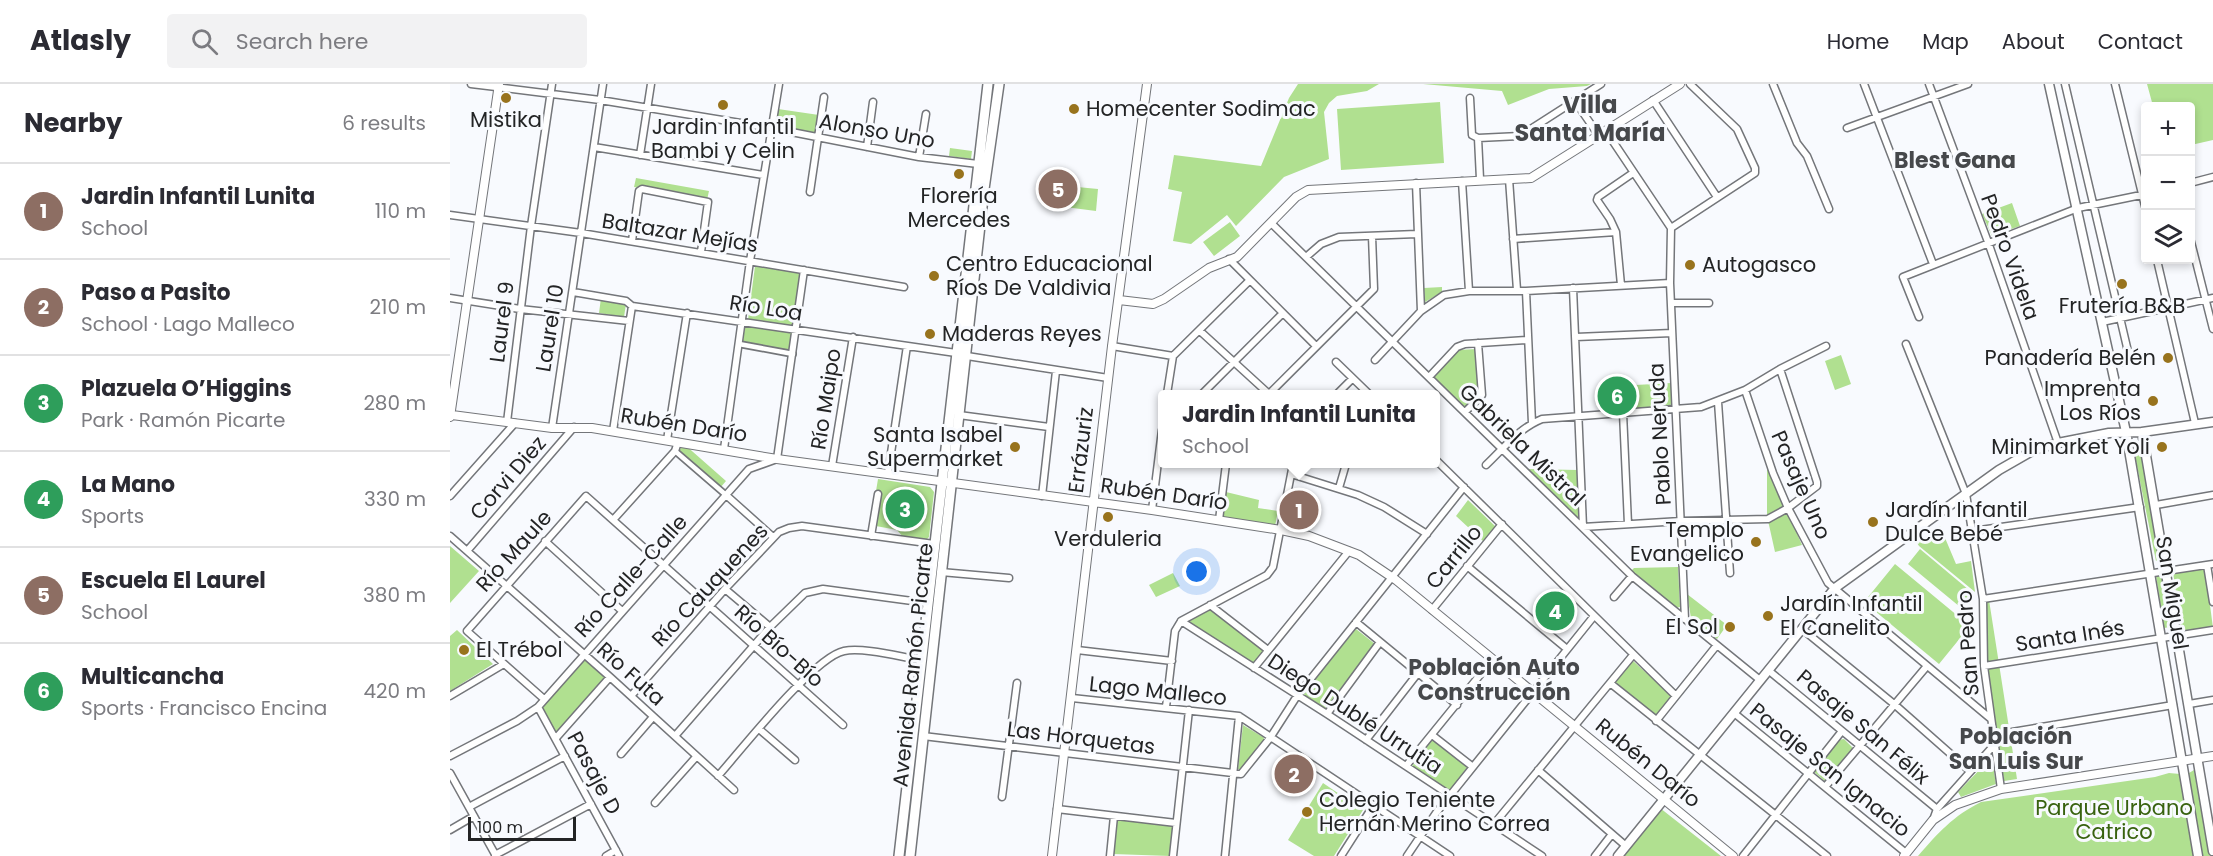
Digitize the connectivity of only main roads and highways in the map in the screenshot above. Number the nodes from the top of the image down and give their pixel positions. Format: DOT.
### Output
graph roads {
  1 [pos="987,84"];
  2 [pos="999,84"];
  3 [pos="2049,84"];
  4 [pos="2213,422"];
  5 [pos="2126,432"];
  6 [pos="2142,432"];
  7 [pos="946,483"];
  8 [pos="2213,850"];
  9 [pos="899,856"];
  10 [pos="910,856"];
  11 [pos="1618,856"];
  12 [pos="2198,856"];
  1 -- 7 [label="highway, Avenida Ramón Picarte"];
  2 -- 7 [label="highway, Avenida Ramón Picarte"];
  3 -- 5 [label="main road, San Miguel"];
  4 -- 6 [label="main road"];
  5 -- 6 [label="main road"];
  5 -- 11 [label="main road"];
  5 -- 12 [label="main road, San Miguel"];
  6 -- 8 [label="main road, San Miguel"];
  7 -- 9 [label="highway, Avenida Ramón Picarte"];
  7 -- 10 [label="highway, Avenida Ramón Picarte"];
}
